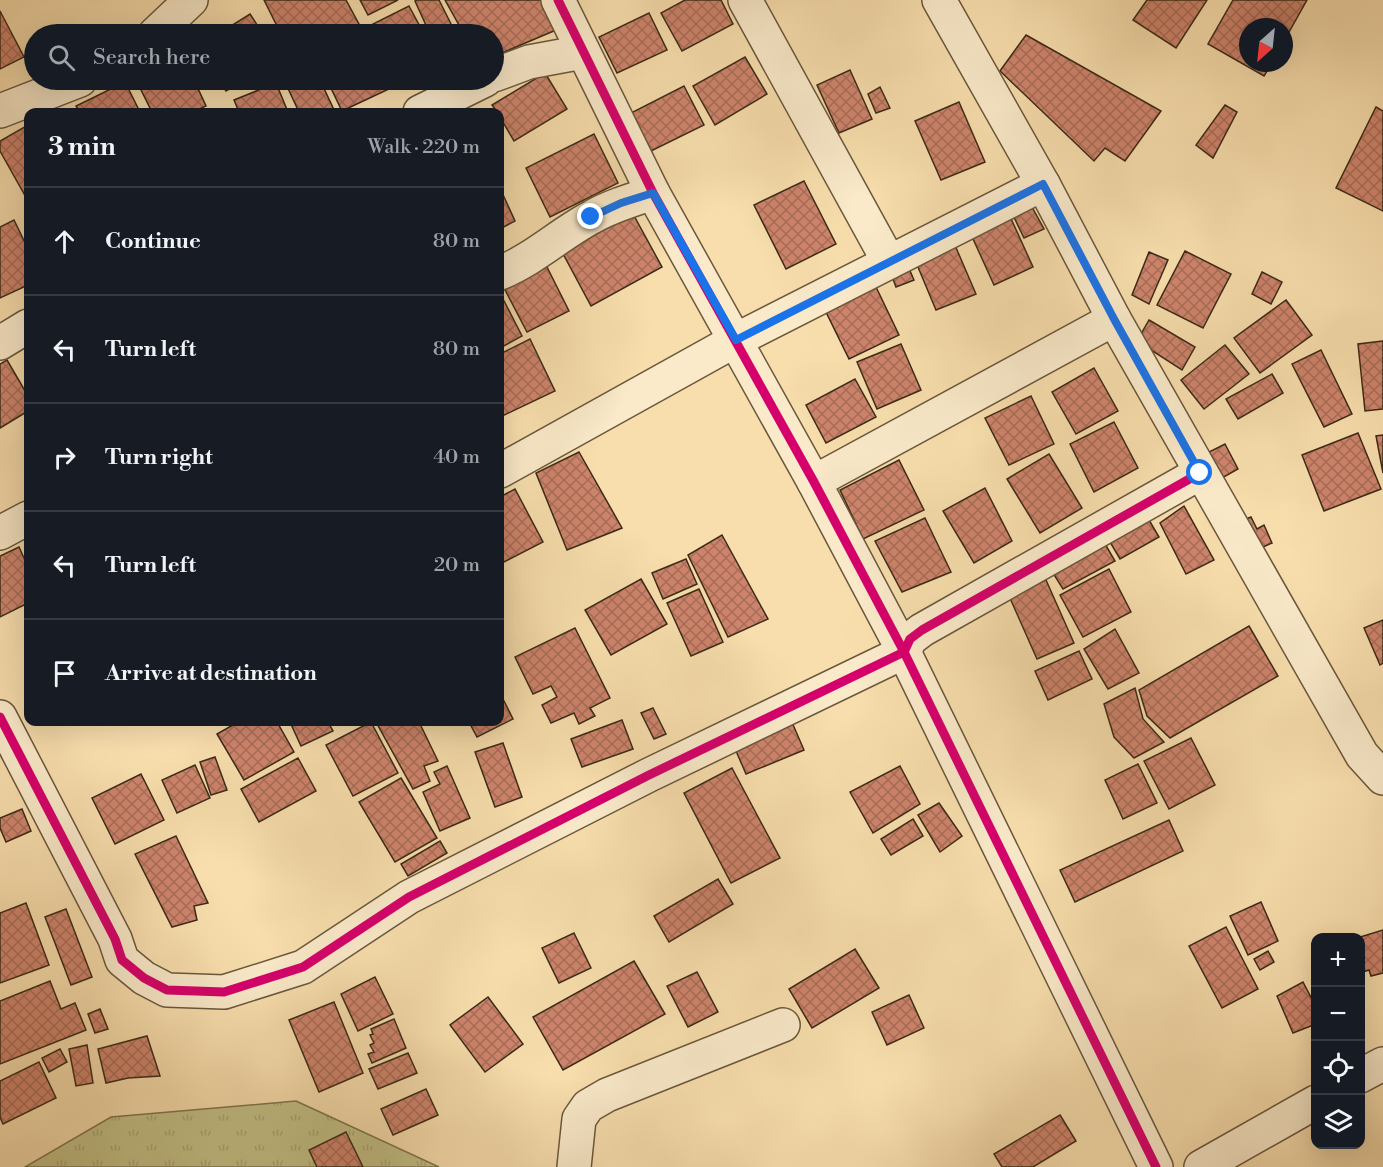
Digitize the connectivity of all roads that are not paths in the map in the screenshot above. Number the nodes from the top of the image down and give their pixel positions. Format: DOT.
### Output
graph roads {
  1 [pos="191,0"];
  2 [pos="558,0"];
  3 [pos="745,0"];
  4 [pos="939,0"];
  5 [pos="166,24"];
  6 [pos="583,52"];
  7 [pos="504,72"];
  8 [pos="54,90"];
  9 [pos="465,90"];
  10 [pos="428,108"];
  11 [pos="0,111"];
  12 [pos="1043,184"];
  13 [pos="653,193"];
  14 [pos="889,262"];
  15 [pos="504,271"];
  16 [pos="1114,319"];
  17 [pos="24,328"];
  18 [pos="736,340"];
  19 [pos="0,343"];
  20 [pos="504,469"];
  21 [pos="1200,473"];
  22 [pos="814,482"];
  23 [pos="24,520"];
  24 [pos="0,533"];
  25 [pos="904,652"];
  26 [pos="12,723"];
  27 [pos="1383,778"];
  28 [pos="783,1025"];
  29 [pos="1383,1064"];
  30 [pos="1365,1073"];
  31 [pos="1311,1105"];
  32 [pos="574,1167"];
  33 [pos="1156,1167"];
  34 [pos="1201,1167"];
  1 -- 5 [label="street"];
  2 -- 6 [label="street"];
  3 -- 14 [label="street"];
  4 -- 12 [label="street"];
  6 -- 7 [label="street"];
  6 -- 13 [label="street"];
  8 -- 11 [label="street"];
  9 -- 10 [label="street"];
  12 -- 14 [label="street"];
  12 -- 16 [label="street"];
  13 -- 15 [label="street"];
  13 -- 18 [label="street"];
  14 -- 18 [label="street"];
  16 -- 21 [label="street"];
  16 -- 22 [label="street"];
  17 -- 19 [label="street"];
  18 -- 20 [label="street"];
  18 -- 22 [label="street"];
  21 -- 25 [label="street"];
  21 -- 27 [label="street"];
  22 -- 25 [label="street"];
  23 -- 24 [label="street"];
  25 -- 26 [label="street"];
  25 -- 33 [label="street"];
  28 -- 32 [label="street"];
  29 -- 30 [label="street"];
  31 -- 34 [label="street"];
}
